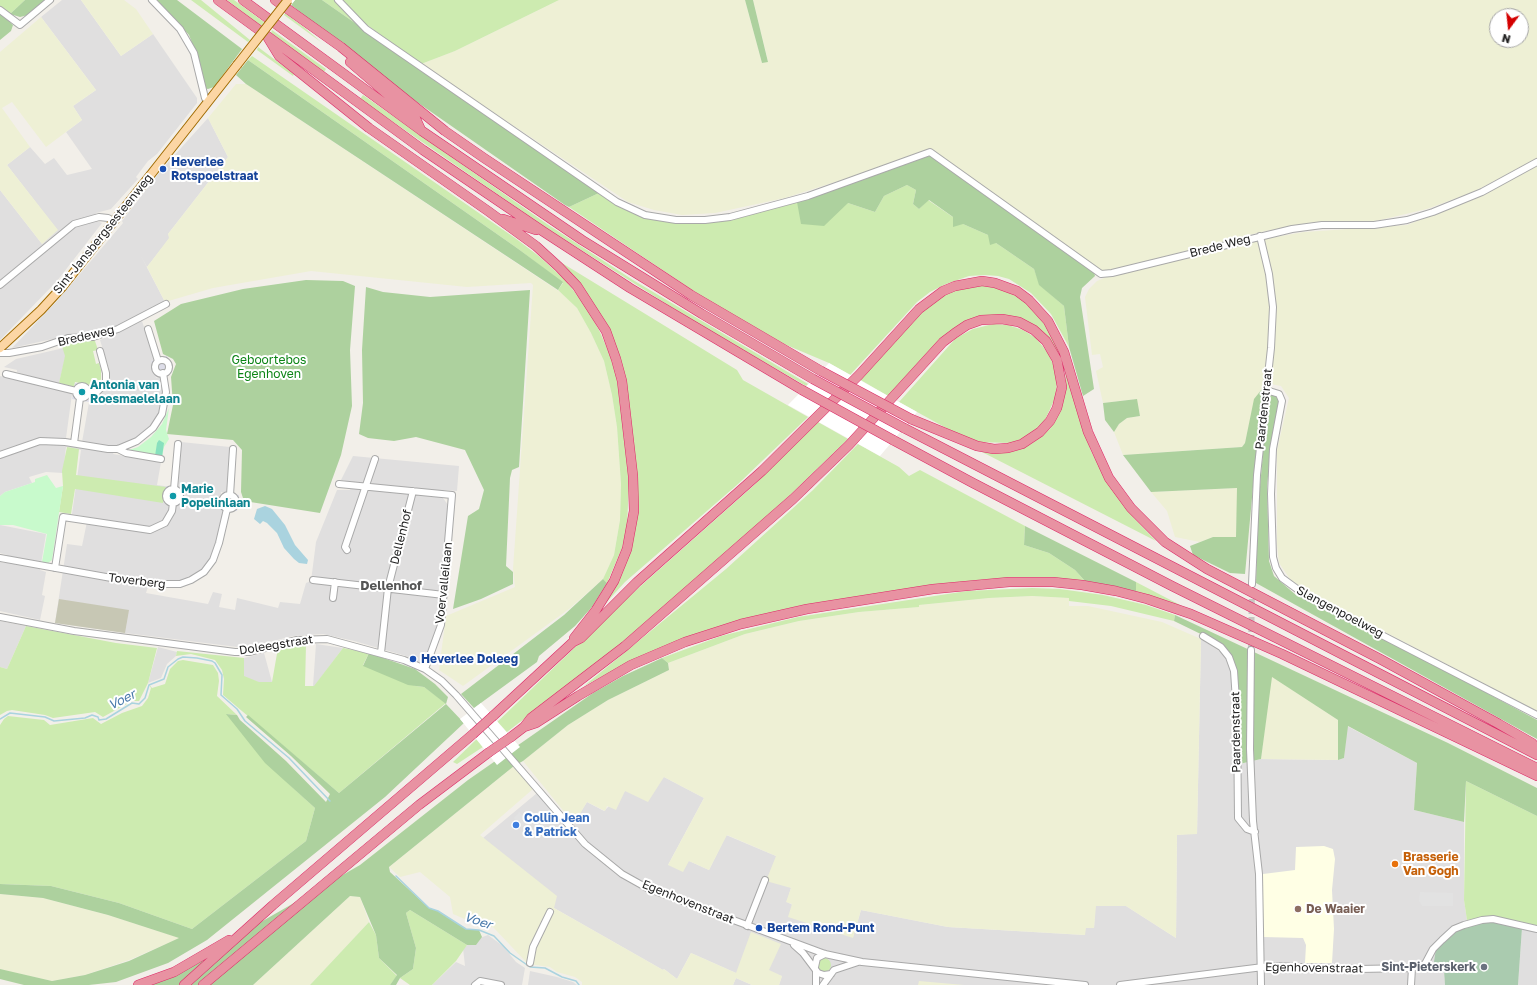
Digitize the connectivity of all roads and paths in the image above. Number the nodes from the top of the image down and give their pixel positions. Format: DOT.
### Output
graph roads {
  1 [pos="50,0"];
  2 [pos="152,0"];
  3 [pos="218,0"];
  4 [pos="243,0"];
  5 [pos="275,0"];
  6 [pos="288,0"];
  7 [pos="338,0"];
  8 [pos="0,10"];
  9 [pos="299,18"];
  10 [pos="268,38"];
  11 [pos="205,98"];
  12 [pos="422,131"];
  13 [pos="1537,162"];
  14 [pos="488,211"];
  15 [pos="114,221"];
  16 [pos="544,232"];
  17 [pos="1260,236"];
  18 [pos="0,285"];
  19 [pos="166,304"];
  20 [pos="148,329"];
  21 [pos="0,348"];
  22 [pos="100,350"];
  23 [pos="0,353"];
  24 [pos="158,361"];
  25 [pos="163,373"];
  26 [pos="6,374"];
  27 [pos="1266,390"];
  28 [pos="76,391"];
  29 [pos="88,394"];
  30 [pos="80,398"];
  31 [pos="74,443"];
  32 [pos="178,444"];
  33 [pos="118,449"];
  34 [pos="233,449"];
  35 [pos="0,455"];
  36 [pos="161,459"];
  37 [pos="375,459"];
  38 [pos="339,484"];
  39 [pos="365,486"];
  40 [pos="174,489"];
  41 [pos="413,492"];
  42 [pos="230,495"];
  43 [pos="172,503"];
  44 [pos="227,509"];
  45 [pos="347,550"];
  46 [pos="0,558"];
  47 [pos="55,568"];
  48 [pos="312,580"];
  49 [pos="335,582"];
  50 [pos="1252,584"];
  51 [pos="388,588"];
  52 [pos="444,595"];
  53 [pos="333,598"];
  54 [pos="0,617"];
  55 [pos="1203,636"];
  56 [pos="573,642"];
  57 [pos="1251,650"];
  58 [pos="381,653"];
  59 [pos="425,669"];
  60 [pos="1537,715"];
  61 [pos="524,727"];
  62 [pos="1537,748"];
  63 [pos="1537,755"];
  64 [pos="1537,768"];
  65 [pos="1537,776"];
  66 [pos="528,777"];
  67 [pos="1255,832"];
  68 [pos="765,880"];
  69 [pos="550,912"];
  70 [pos="747,926"];
  71 [pos="1537,929"];
  72 [pos="241,933"];
  73 [pos="792,942"];
  74 [pos="827,955"];
  75 [pos="862,962"];
  76 [pos="530,963"];
  77 [pos="1259,967"];
  78 [pos="1412,968"];
  79 [pos="815,969"];
  80 [pos="832,972"];
  81 [pos="1041,983"];
  82 [pos="138,985"];
  83 [pos="184,985"];
  84 [pos="203,985"];
  85 [pos="475,985"];
  86 [pos="501,985"];
  87 [pos="816,985"];
  88 [pos="823,985"];
  89 [pos="1085,985"];
  90 [pos="1120,985"];
  91 [pos="1261,985"];
  92 [pos="1411,985"];
  1 -- 8 [label="street"];
  2 -- 11 [label="street"];
  3 -- 10 [label="highway"];
  4 -- 12 [label="highway"];
  5 -- 9 [label="highway"];
  6 -- 15 [label="main road, Sint-Jansbergsesteenweg, bridge"];
  7 -- 17 [label="street, Brede Weg"];
  9 -- 12 [label="highway"];
  9 -- 61 [label="highway, bridge"];
  10 -- 14 [label="highway"];
  10 -- 16 [label="highway"];
  12 -- 63 [label="highway, bridge"];
  13 -- 17 [label="street, Brede Weg"];
  14 -- 16 [label="highway"];
  14 -- 56 [label="highway"];
  15 -- 18 [label="street"];
  15 -- 21 [label="main road, Sint-Jansbergsesteenweg"];
  16 -- 64 [label="highway, bridge"];
  17 -- 27 [label="street, Paardenstraat"];
  19 -- 23 [label="street, Bredeweg"];
  20 -- 24 [label="street"];
  22 -- 29 [label="street"];
  24 -- 25 [label="street"];
  24 -- 25 [label="street"];
  25 -- 33 [label="street"];
  26 -- 28 [label="street"];
  27 -- 50 [label="street, Paardenstraat"];
  27 -- 60 [label="street, Slangenpoelweg"];
  28 -- 29 [label="street"];
  28 -- 30 [label="street"];
  29 -- 30 [label="street"];
  30 -- 31 [label="street"];
  31 -- 33 [label="street"];
  31 -- 35 [label="street"];
  32 -- 40 [label="street"];
  33 -- 36 [label="street"];
  34 -- 42 [label="street, Toverberg"];
  37 -- 39 [label="street"];
  38 -- 39 [label="street"];
  39 -- 41 [label="street"];
  39 -- 45 [label="street"];
  40 -- 43 [label="street"];
  40 -- 43 [label="street"];
  41 -- 51 [label="street, Dellenhof"];
  41 -- 52 [label="street, Voervalleilaan"];
  42 -- 44 [label="street, Toverberg"];
  42 -- 44 [label="street, Toverberg"];
  43 -- 47 [label="street"];
  44 -- 47 [label="street, Toverberg"];
  46 -- 47 [label="street, Toverberg"];
  48 -- 49 [label="street"];
  49 -- 51 [label="street"];
  49 -- 53 [label="street"];
  51 -- 52 [label="street"];
  51 -- 58 [label="street, Dellenhof"];
  52 -- 59 [label="street, Voervalleilaan"];
  54 -- 58 [label="street, Doleegstraat"];
  55 -- 67 [label="street, Paardenstraat"];
  56 -- 62 [label="highway"];
  56 -- 72 [label="highway, bridge"];
  57 -- 67 [label="street, Paardenstraat"];
  58 -- 59 [label="street, Doleegstraat"];
  59 -- 66 [label="street, Doleegstraat"];
  61 -- 65 [label="highway"];
  61 -- 84 [label="highway, bridge"];
  66 -- 70 [label="street, Egenhovenstraat"];
  67 -- 77 [label="street, Paardenstraat"];
  68 -- 70 [label="street"];
  69 -- 76 [label="street"];
  70 -- 73 [label="street, Egenhovenstraat"];
  71 -- 78 [label="street"];
  72 -- 82 [label="highway"];
  72 -- 83 [label="highway"];
  73 -- 74 [label="street, Egenhovenstraat"];
  73 -- 79 [label="street, Egenhovenstraat"];
  74 -- 75 [label="street, Egenhovenstraat"];
  74 -- 79 [label="street"];
  74 -- 80 [label="street"];
  75 -- 80 [label="street, Egenhovenstraat"];
  75 -- 81 [label="street, Egenhovenstraat"];
  77 -- 78 [label="street, Egenhovenstraat"];
  77 -- 90 [label="street, Egenhovenstraat"];
  77 -- 91 [label="street, Paardenstraat"];
  78 -- 92 [label="street"];
  79 -- 80 [label="street, Egenhovenstraat"];
  79 -- 87 [label="street"];
  80 -- 88 [label="street"];
  81 -- 89 [label="street, Egenhovenstraat"];
  85 -- 86 [label="street"];
}
